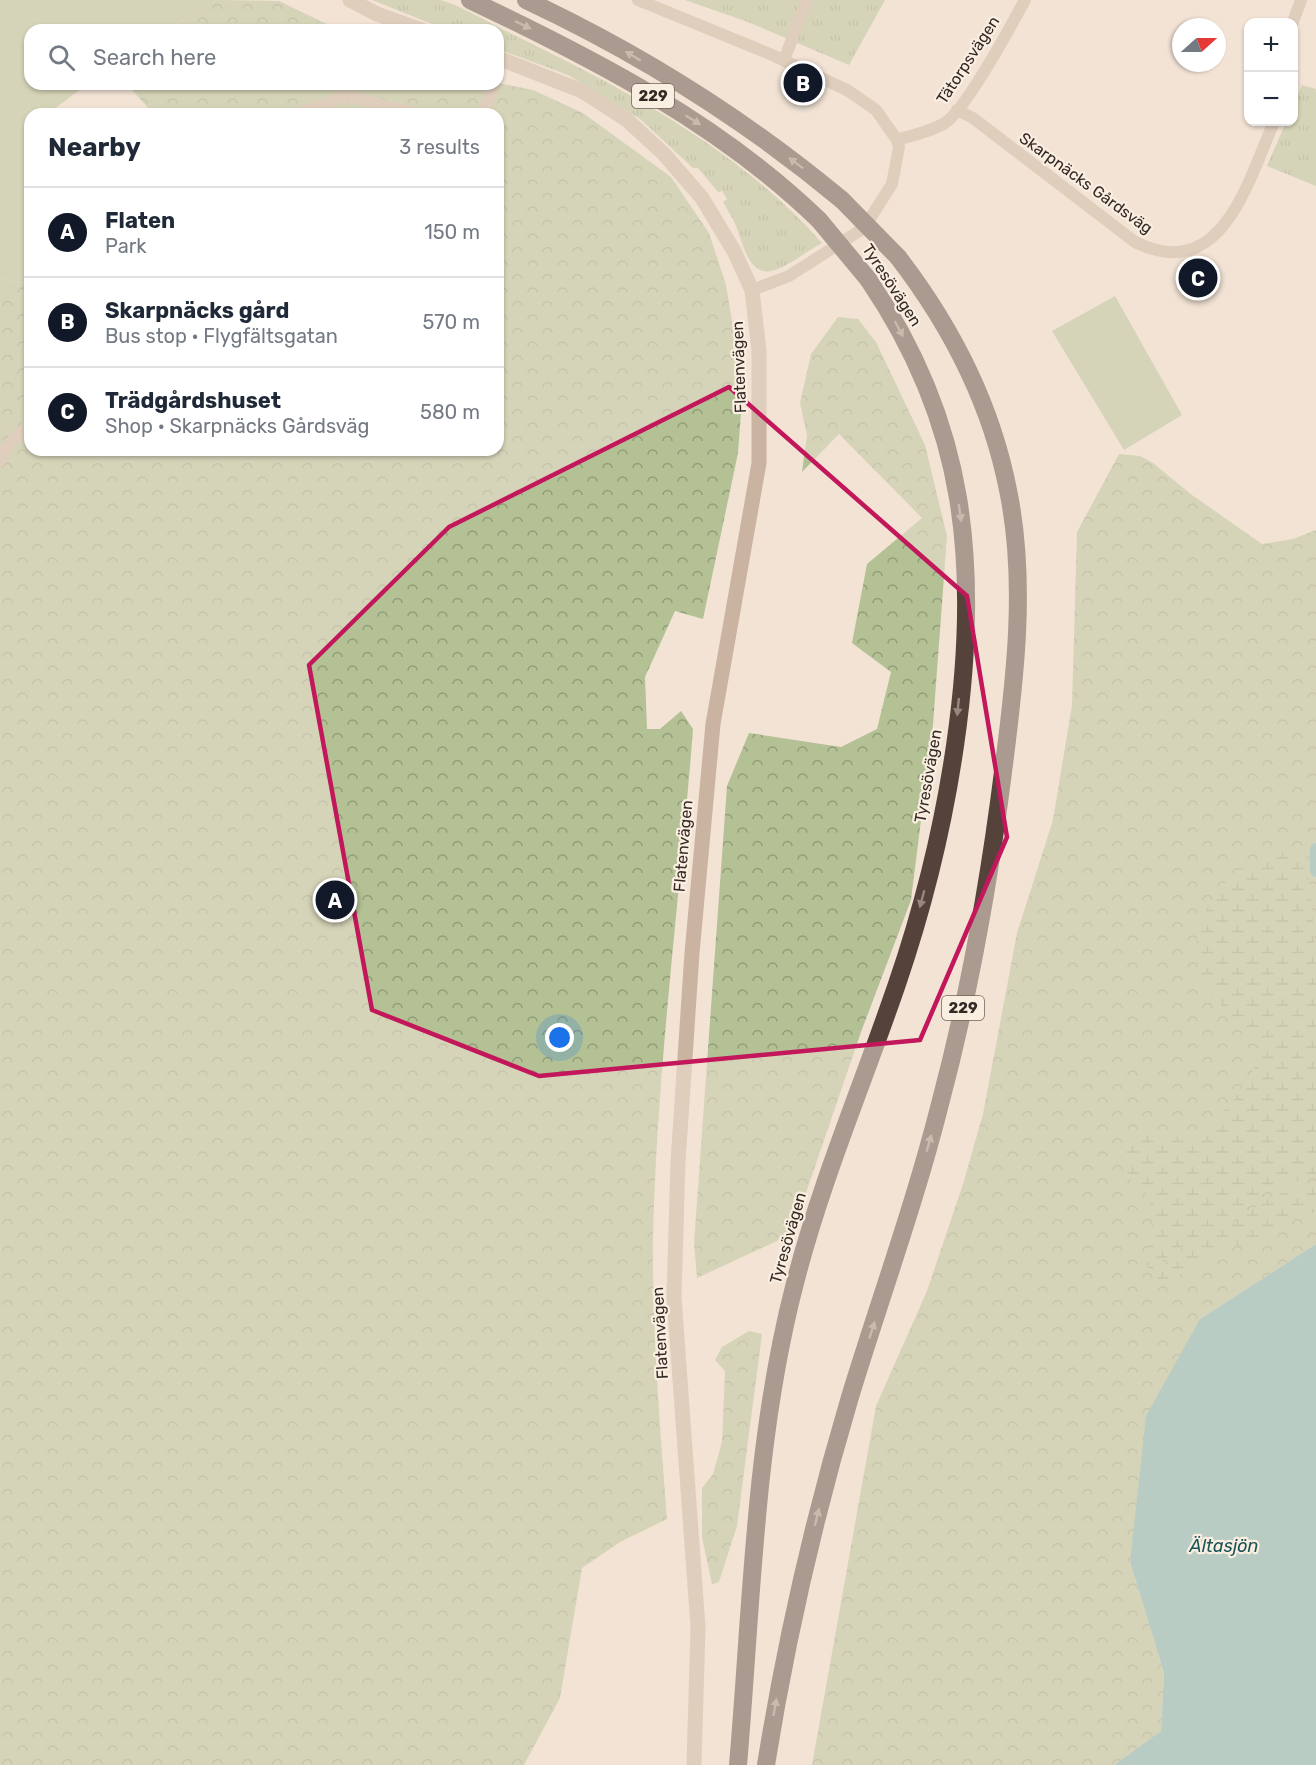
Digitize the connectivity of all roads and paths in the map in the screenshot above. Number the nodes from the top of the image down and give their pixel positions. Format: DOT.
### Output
graph roads {
  1 [pos="350,0"];
  2 [pos="470,0"];
  3 [pos="526,0"];
  4 [pos="638,0"];
  5 [pos="807,0"];
  6 [pos="1025,0"];
  7 [pos="1301,0"];
  8 [pos="1294,18"];
  9 [pos="408,24"];
  10 [pos="784,60"];
  11 [pos="504,64"];
  12 [pos="492,90"];
  13 [pos="313,108"];
  14 [pos="394,108"];
  15 [pos="485,108"];
  16 [pos="957,110"];
  17 [pos="1272,126"];
  18 [pos="897,140"];
  19 [pos="752,290"];
  20 [pos="24,429"];
  21 [pos="0,460"];
  22 [pos="693,1765"];
  23 [pos="738,1765"];
  24 [pos="766,1765"];
  1 -- 9 [label="street"];
  2 -- 23 [label="highway, Tyresövägen / 229, one-way, bridge"];
  24 -- 3 [label="highway, Tyresövägen / 229, one-way, bridge"];
  4 -- 10 [label="street"];
  5 -- 10 [label="street"];
  6 -- 16 [label="street, Tätorpsvägen"];
  7 -- 8 [label="street"];
  10 -- 18 [label="street"];
  11 -- 19 [label="street, Flatenvägen"];
  12 -- 15 [label="street"];
  13 -- 14 [label="street"];
  16 -- 17 [label="street, Skarpnäcks Gårdsväg"];
  16 -- 18 [label="street, Tätorpsvägen"];
  18 -- 19 [label="street"];
  19 -- 22 [label="street, Flatenvägen"];
  20 -- 21 [label="street"];
}
